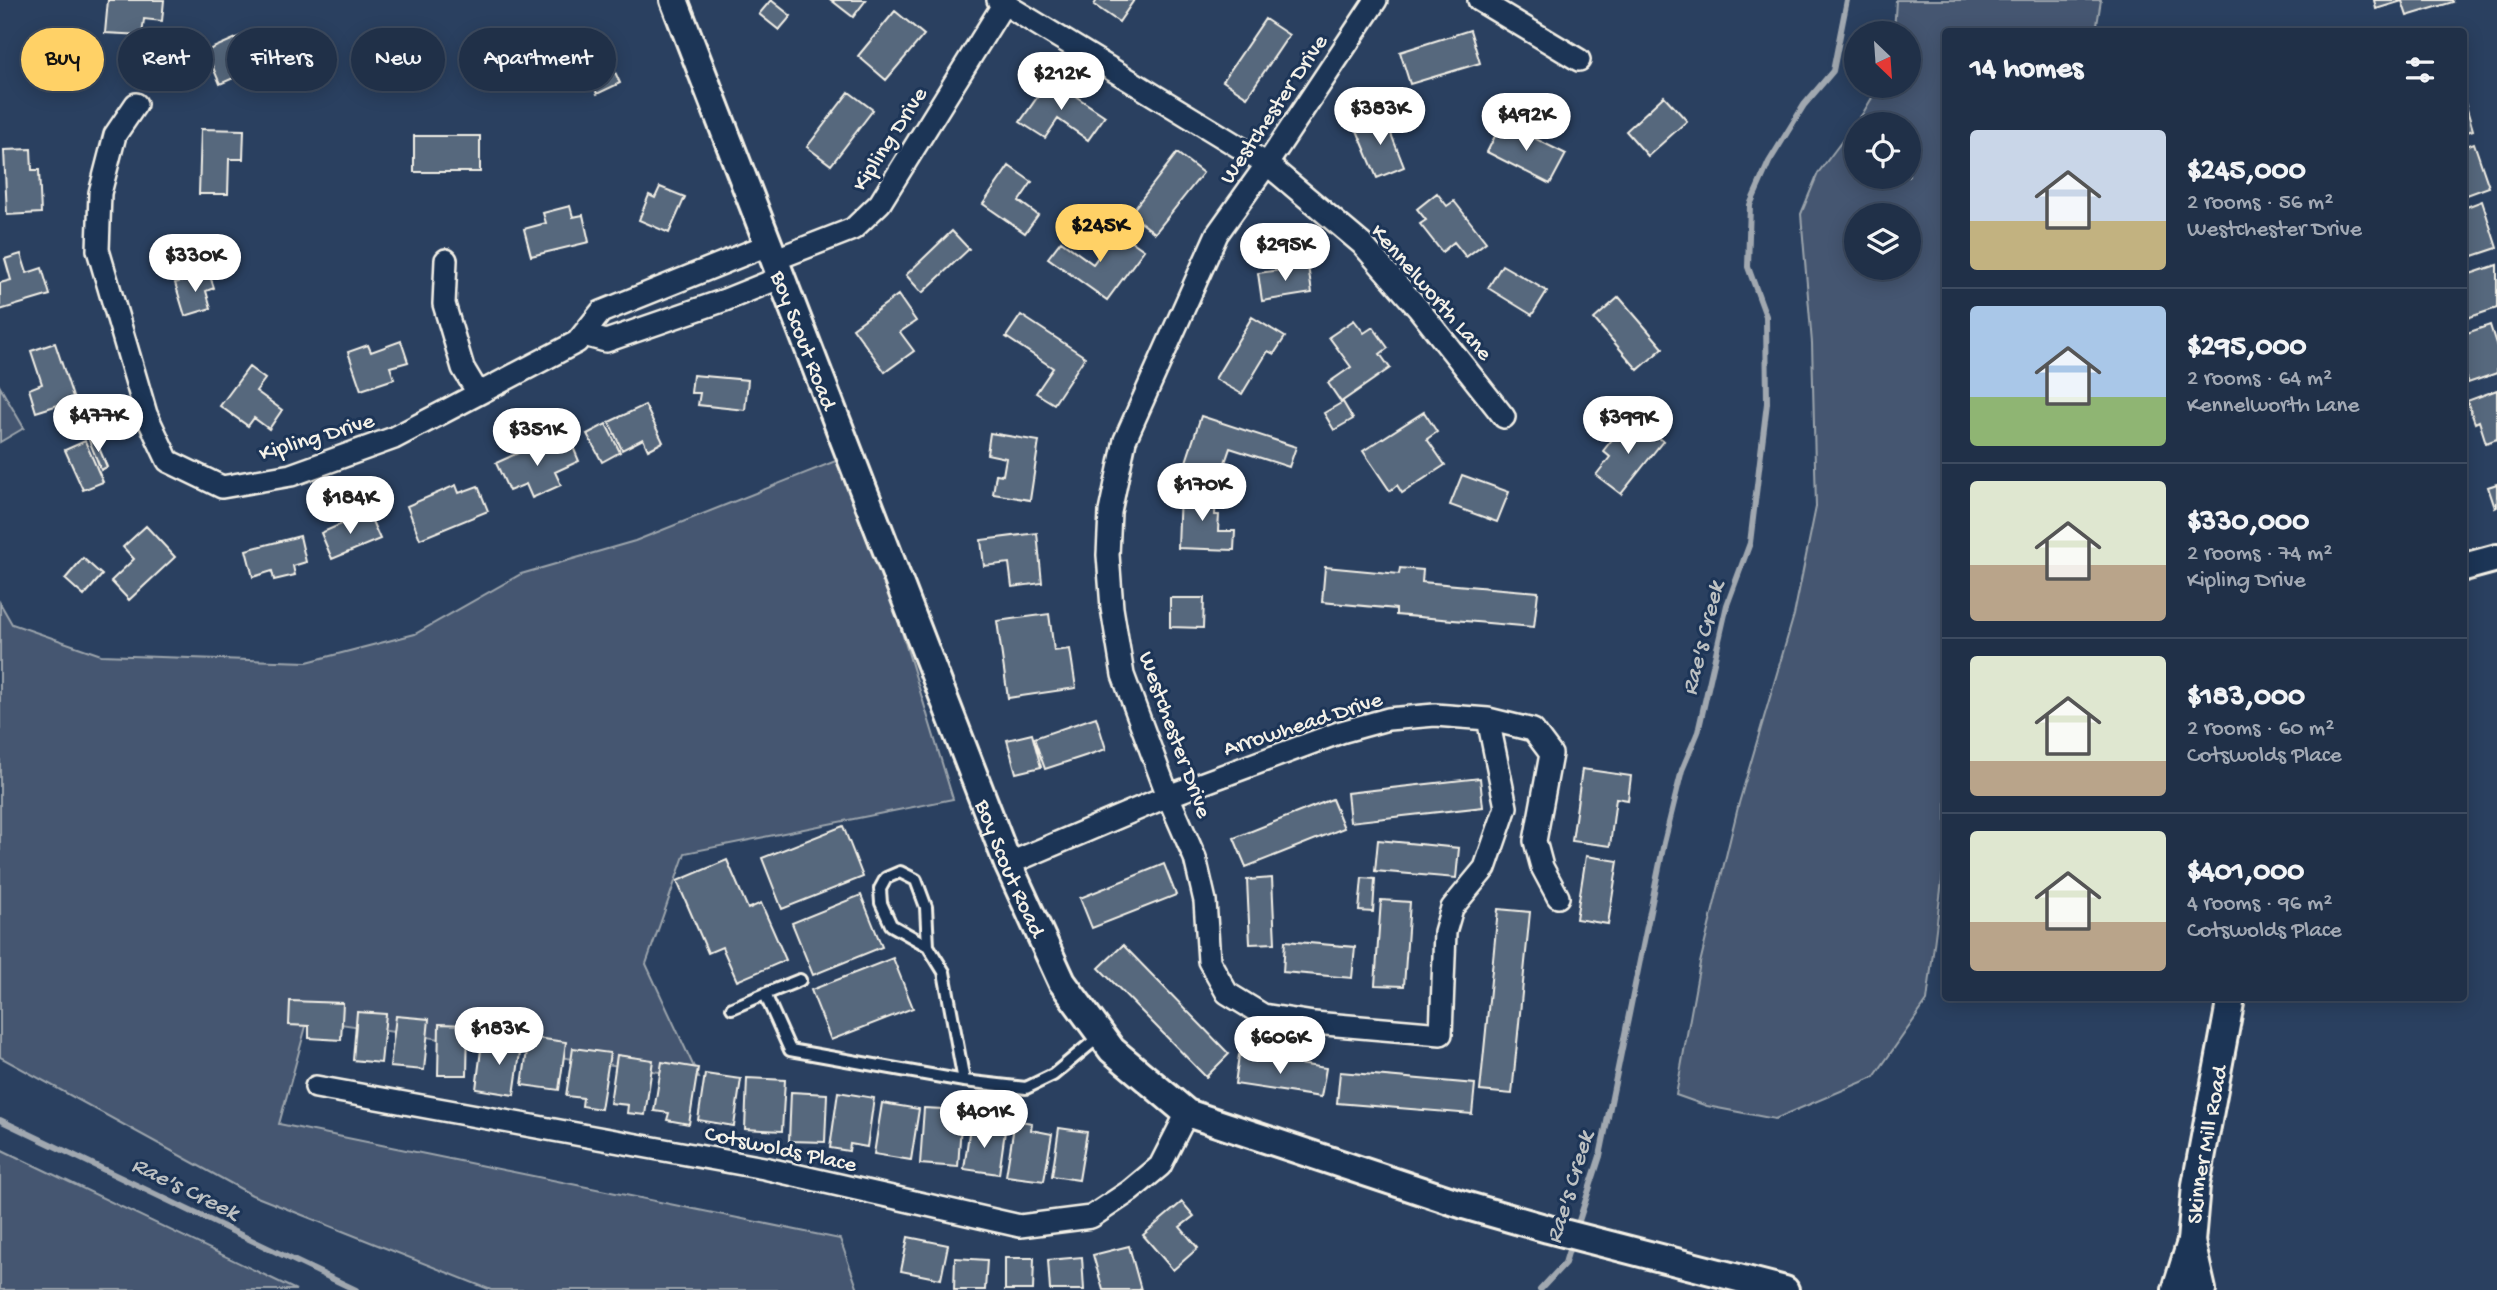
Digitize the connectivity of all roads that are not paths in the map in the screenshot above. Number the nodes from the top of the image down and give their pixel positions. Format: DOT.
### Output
graph roads {
  1 [pos="674,0"];
  2 [pos="1376,0"];
  3 [pos="1479,0"];
  4 [pos="1003,1"];
  5 [pos="1579,60"];
  6 [pos="136,104"];
  7 [pos="1267,164"];
  8 [pos="446,260"];
  9 [pos="776,260"];
  10 [pos="584,335"];
  11 [pos="478,393"];
  12 [pos="1504,417"];
  13 [pos="2497,558"];
  14 [pos="2467,566"];
  15 [pos="1489,719"];
  16 [pos="1168,796"];
  17 [pos="1008,863"];
  18 [pos="1558,897"];
  19 [pos="928,946"];
  20 [pos="800,980"];
  21 [pos="765,994"];
  22 [pos="2230,1001"];
  23 [pos="732,1008"];
  24 [pos="1101,1035"];
  25 [pos="964,1081"];
  26 [pos="316,1087"];
  27 [pos="1188,1113"];
  28 [pos="2191,1242"];
  29 [pos="1785,1290"];
  30 [pos="2176,1290"];
  31 [pos="2202,1290"];
  1 -- 9 [label="street, Boy Scout Road"];
  2 -- 7 [label="street, Westchester Drive"];
  3 -- 5 [label="street"];
  4 -- 7 [label="street, Kennelworth Lane"];
  4 -- 9 [label="street, Kipling Drive"];
  6 -- 11 [label="street, Kipling Drive"];
  7 -- 12 [label="street, Kennelworth Lane"];
  7 -- 16 [label="street, Westchester Drive"];
  8 -- 11 [label="street"];
  9 -- 10 [label="street, Kipling Drive"];
  9 -- 10 [label="street, Kipling Drive"];
  9 -- 17 [label="street, Boy Scout Road"];
  10 -- 11 [label="street, Kipling Drive"];
  13 -- 14 [label="street"];
  15 -- 16 [label="street, Arrowhead Drive"];
  15 -- 16 [label="street, Westchester Drive"];
  15 -- 18 [label="street, Arrowhead Drive"];
  16 -- 17 [label="street, Arrowhead Drive"];
  17 -- 24 [label="street, Boy Scout Road"];
  19 -- 19 [label="lane"];
  19 -- 25 [label="lane"];
  20 -- 21 [label="lane"];
  21 -- 23 [label="lane"];
  21 -- 25 [label="lane"];
  22 -- 28 [label="street, Skinner Mill Road"];
  24 -- 25 [label="lane"];
  24 -- 27 [label="street, Boy Scout Road"];
  26 -- 27 [label="street, Cotswolds Place"];
  27 -- 29 [label="street, Boy Scout Road"];
  28 -- 30 [label="street, Skinner Mill Road"];
  28 -- 31 [label="street"];
}
